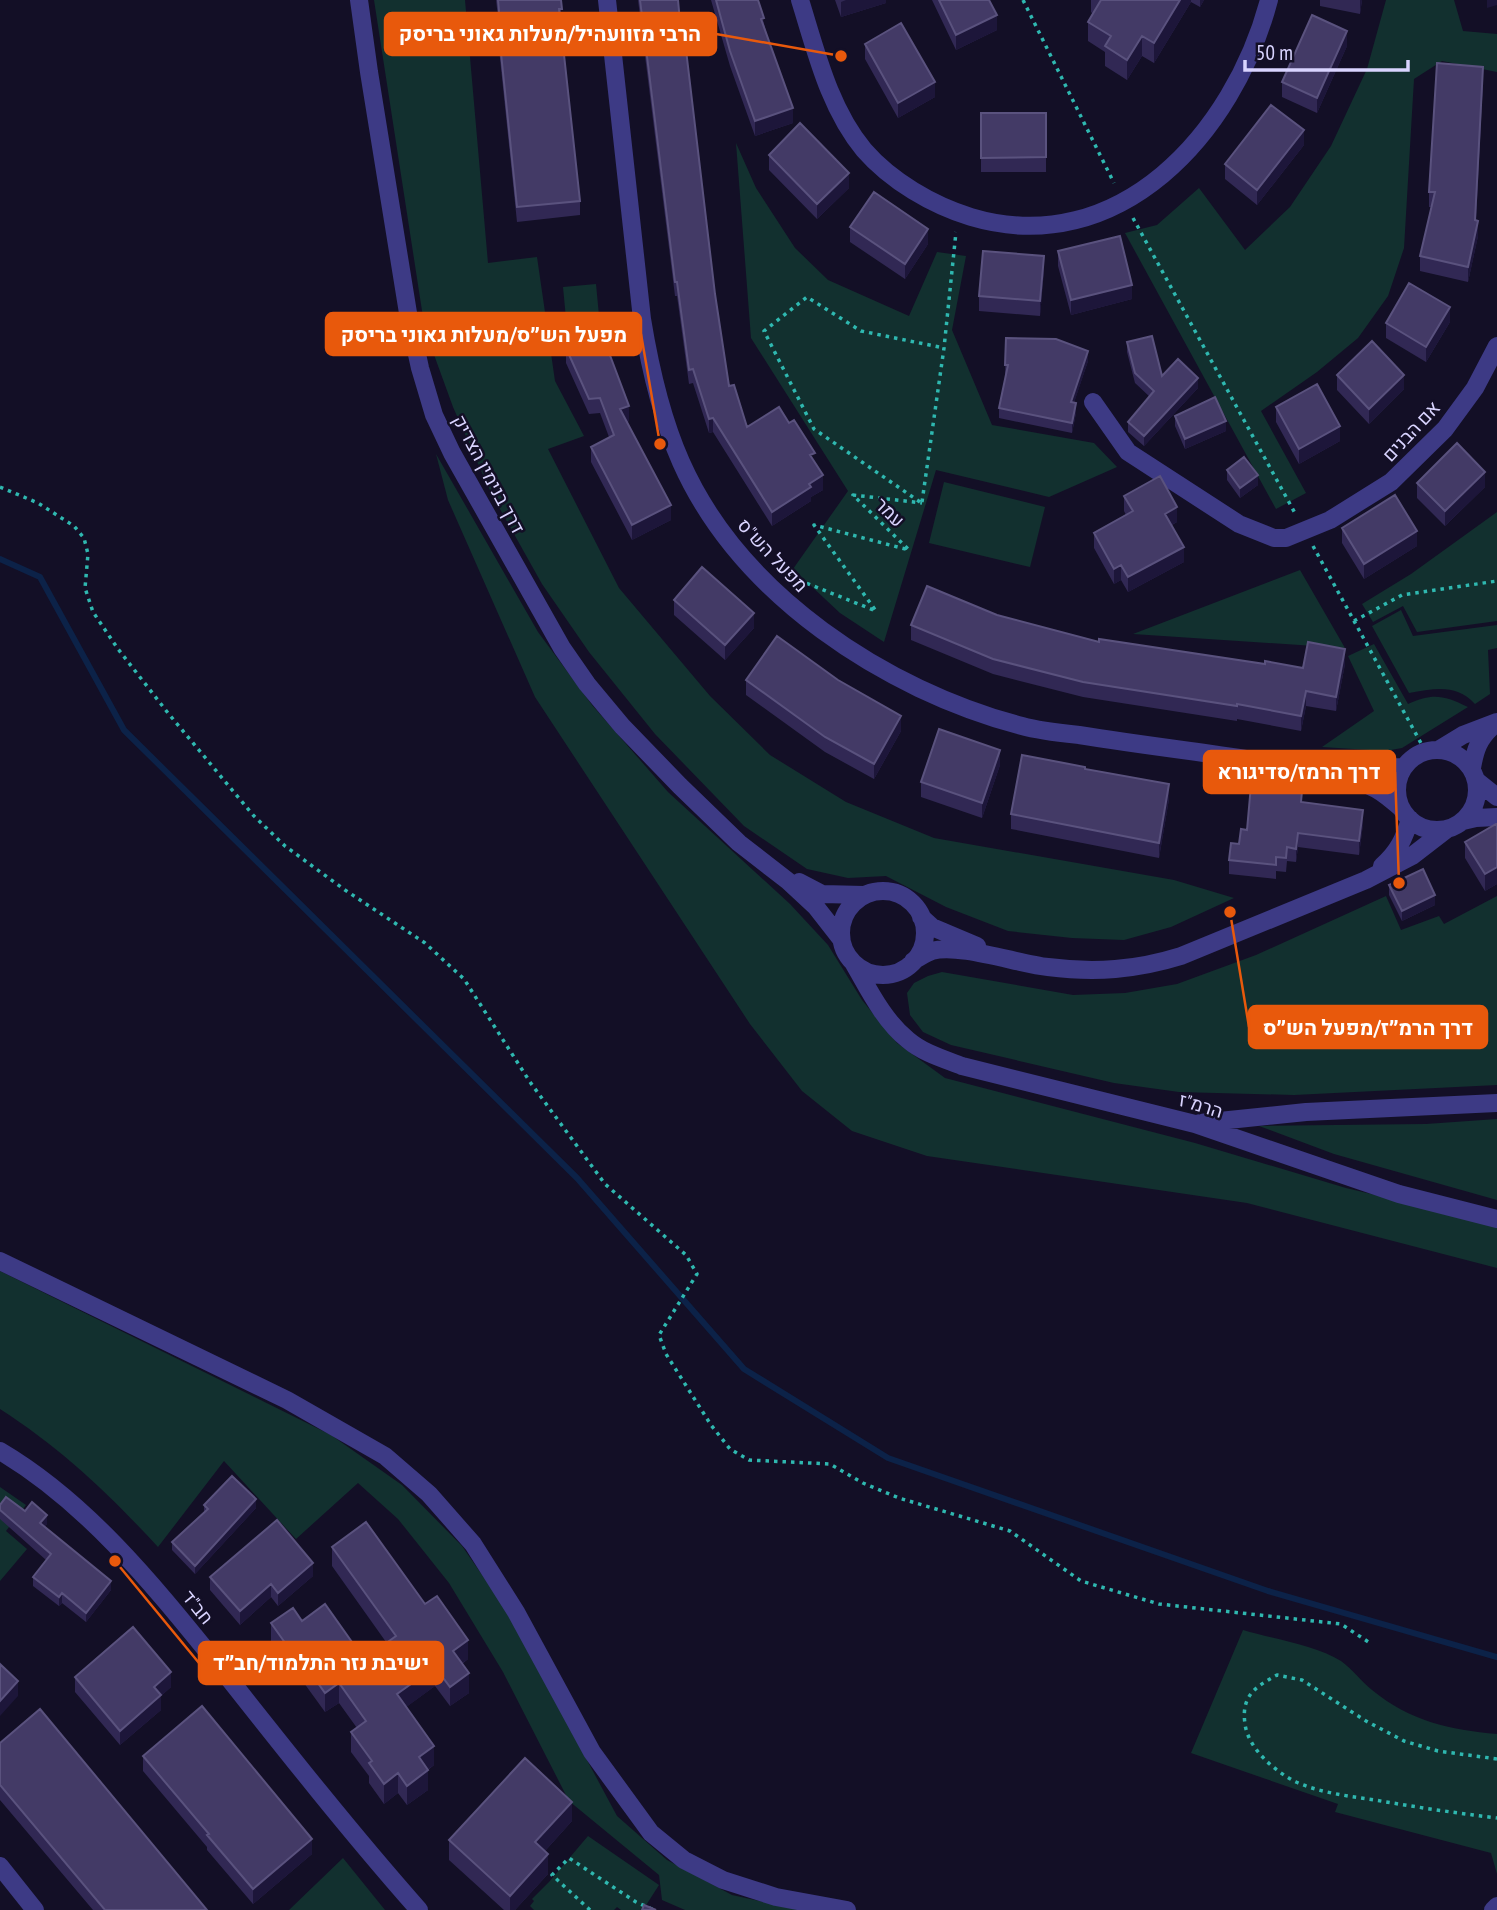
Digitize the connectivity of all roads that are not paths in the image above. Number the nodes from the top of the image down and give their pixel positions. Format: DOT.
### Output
graph roads {
  1 [pos="359,0"];
  2 [pos="607,0"];
  3 [pos="800,0"];
  4 [pos="1269,0"];
  5 [pos="1497,346"];
  6 [pos="1093,402"];
  7 [pos="1497,722"];
  8 [pos="1433,750"];
  9 [pos="1404,767"];
  10 [pos="1309,768"];
  11 [pos="1474,775"];
  12 [pos="1497,797"];
  13 [pos="1405,813"];
  14 [pos="1497,817"];
  15 [pos="1463,821"];
  16 [pos="1447,830"];
  17 [pos="777,872"];
  18 [pos="1366,880"];
  19 [pos="864,895"];
  20 [pos="921,917"];
  21 [pos="841,939"];
  22 [pos="1017,962"];
  23 [pos="854,964"];
  24 [pos="908,966"];
  25 [pos="897,1029"];
  26 [pos="1497,1103"];
  27 [pos="1195,1124"];
  28 [pos="1497,1219"];
  29 [pos="0,1261"];
  30 [pos="0,1451"];
  31 [pos="0,1866"];
  32 [pos="1497,1906"];
  33 [pos="35,1910"];
  34 [pos="419,1910"];
  35 [pos="847,1910"];
  36 [pos="1493,1910"];
  1 -- 17 [label="street, דרך בנימין הצדיק"];
  2 -- 10 [label="street, מפעל הש\"ס"];
  3 -- 4 [label="street"];
  5 -- 6 [label="street, אם הבנים"];
  7 -- 8 [label="street"];
  7 -- 11 [label="street"];
  8 -- 9 [label="street"];
  8 -- 11 [label="street"];
  9 -- 10 [label="street, מפעל הש\"ס"];
  9 -- 13 [label="street"];
  10 -- 13 [label="street, מפעל הש\"ס"];
  11 -- 12 [label="street"];
  11 -- 15 [label="street"];
  13 -- 16 [label="street"];
  13 -- 18 [label="street"];
  14 -- 15 [label="street"];
  15 -- 16 [label="street"];
  16 -- 18 [label="street"];
  17 -- 19 [label="street"];
  17 -- 21 [label="street"];
  18 -- 22 [label="street"];
  19 -- 20 [label="street"];
  19 -- 21 [label="street"];
  20 -- 22 [label="street"];
  20 -- 24 [label="street"];
  21 -- 23 [label="street"];
  22 -- 24 [label="street"];
  23 -- 24 [label="street"];
  23 -- 25 [label="street, הרמ\"ז"];
  24 -- 25 [label="street"];
  25 -- 27 [label="street, הרמ\"ז"];
  26 -- 27 [label="street"];
  27 -- 28 [label="street, הרמ\"ז"];
  29 -- 35 [label="street"];
  30 -- 34 [label="street, חב\"ד"];
  31 -- 33 [label="street"];
  32 -- 36 [label="street"];
}
